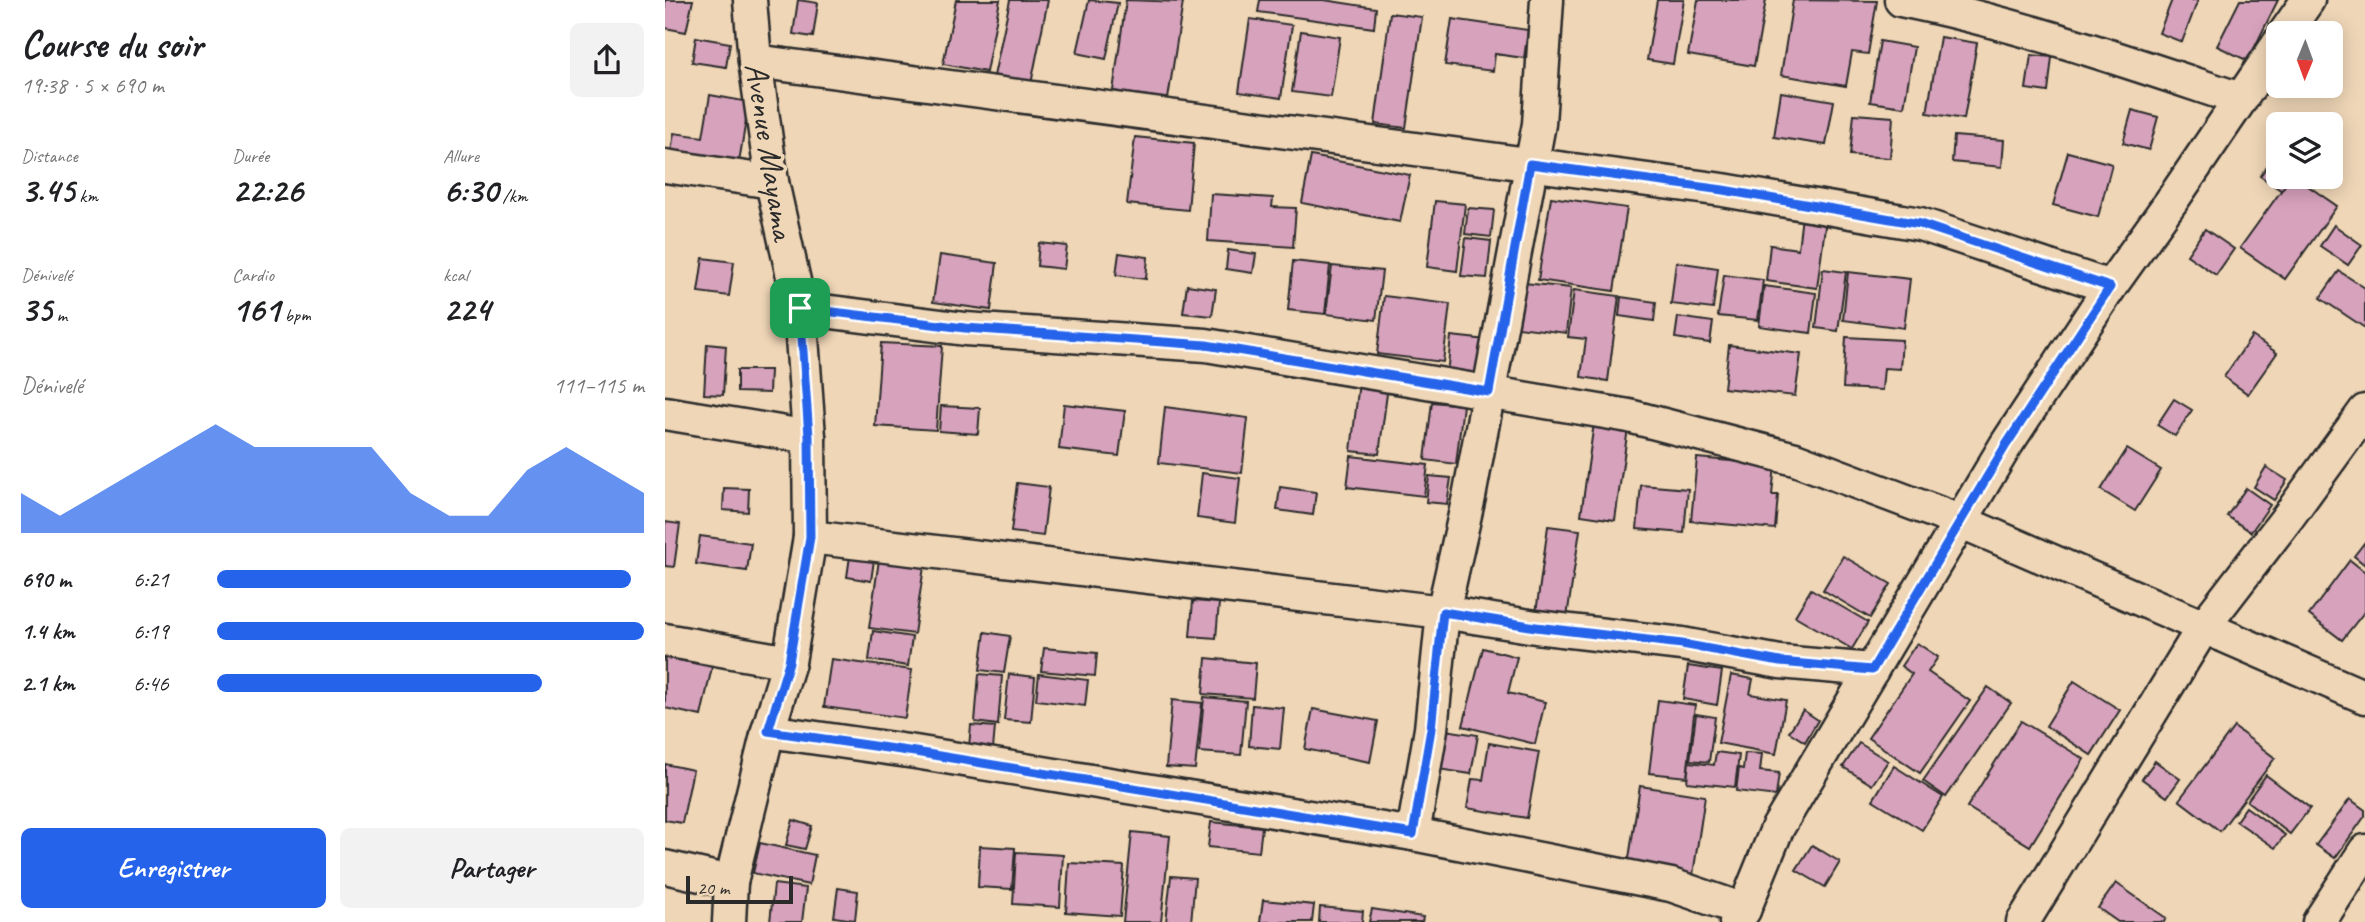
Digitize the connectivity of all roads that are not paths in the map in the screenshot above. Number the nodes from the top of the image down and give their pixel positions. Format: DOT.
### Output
graph roads {
  1 [pos="750,0"];
  2 [pos="1547,0"];
  3 [pos="1901,0"];
  4 [pos="2308,0"];
  5 [pos="2293,21"];
  6 [pos="755,61"];
  7 [pos="2266,61"];
  8 [pos="2239,99"];
  9 [pos="1530,164"];
  10 [pos="665,166"];
  11 [pos="772,182"];
  12 [pos="2110,287"];
  13 [pos="800,308"];
  14 [pos="1489,392"];
  15 [pos="2365,411"];
  16 [pos="665,413"];
  17 [pos="809,437"];
  18 [pos="1962,522"];
  19 [pos="810,537"];
  20 [pos="1443,612"];
  21 [pos="2204,626"];
  22 [pos="665,640"];
  23 [pos="789,662"];
  24 [pos="1872,670"];
  25 [pos="2365,697"];
  26 [pos="768,731"];
  27 [pos="1413,834"];
  28 [pos="2365,851"];
  29 [pos="665,867"];
  30 [pos="731,881"];
  31 [pos="1740,916"];
  32 [pos="729,922"];
  33 [pos="2023,922"];
  34 [pos="2319,922"];
  1 -- 6 [label="street, Avenue Mayama"];
  2 -- 9 [label="street"];
  3 -- 8 [label="street"];
  4 -- 5 [label="street"];
  6 -- 9 [label="street"];
  6 -- 11 [label="street, Avenue Mayama"];
  7 -- 8 [label="street"];
  8 -- 12 [label="street"];
  9 -- 12 [label="street"];
  9 -- 14 [label="street"];
  10 -- 11 [label="street"];
  11 -- 13 [label="street, Avenue Mayama"];
  12 -- 18 [label="street"];
  13 -- 14 [label="street"];
  13 -- 17 [label="street, Avenue Mayama"];
  14 -- 18 [label="street"];
  14 -- 20 [label="street"];
  15 -- 21 [label="street"];
  16 -- 17 [label="street"];
  17 -- 19 [label="street, Avenue Mayama"];
  18 -- 21 [label="street"];
  18 -- 24 [label="street"];
  19 -- 20 [label="street"];
  19 -- 23 [label="street, Avenue Mayama"];
  20 -- 24 [label="street"];
  20 -- 27 [label="street"];
  21 -- 25 [label="street"];
  21 -- 33 [label="street"];
  22 -- 23 [label="street"];
  23 -- 26 [label="street, Avenue Mayama"];
  24 -- 31 [label="street"];
  26 -- 27 [label="street"];
  26 -- 30 [label="street, Avenue Mayama"];
  27 -- 31 [label="street"];
  28 -- 34 [label="street"];
  29 -- 30 [label="street"];
  30 -- 32 [label="street, Avenue Mayama"];
}
